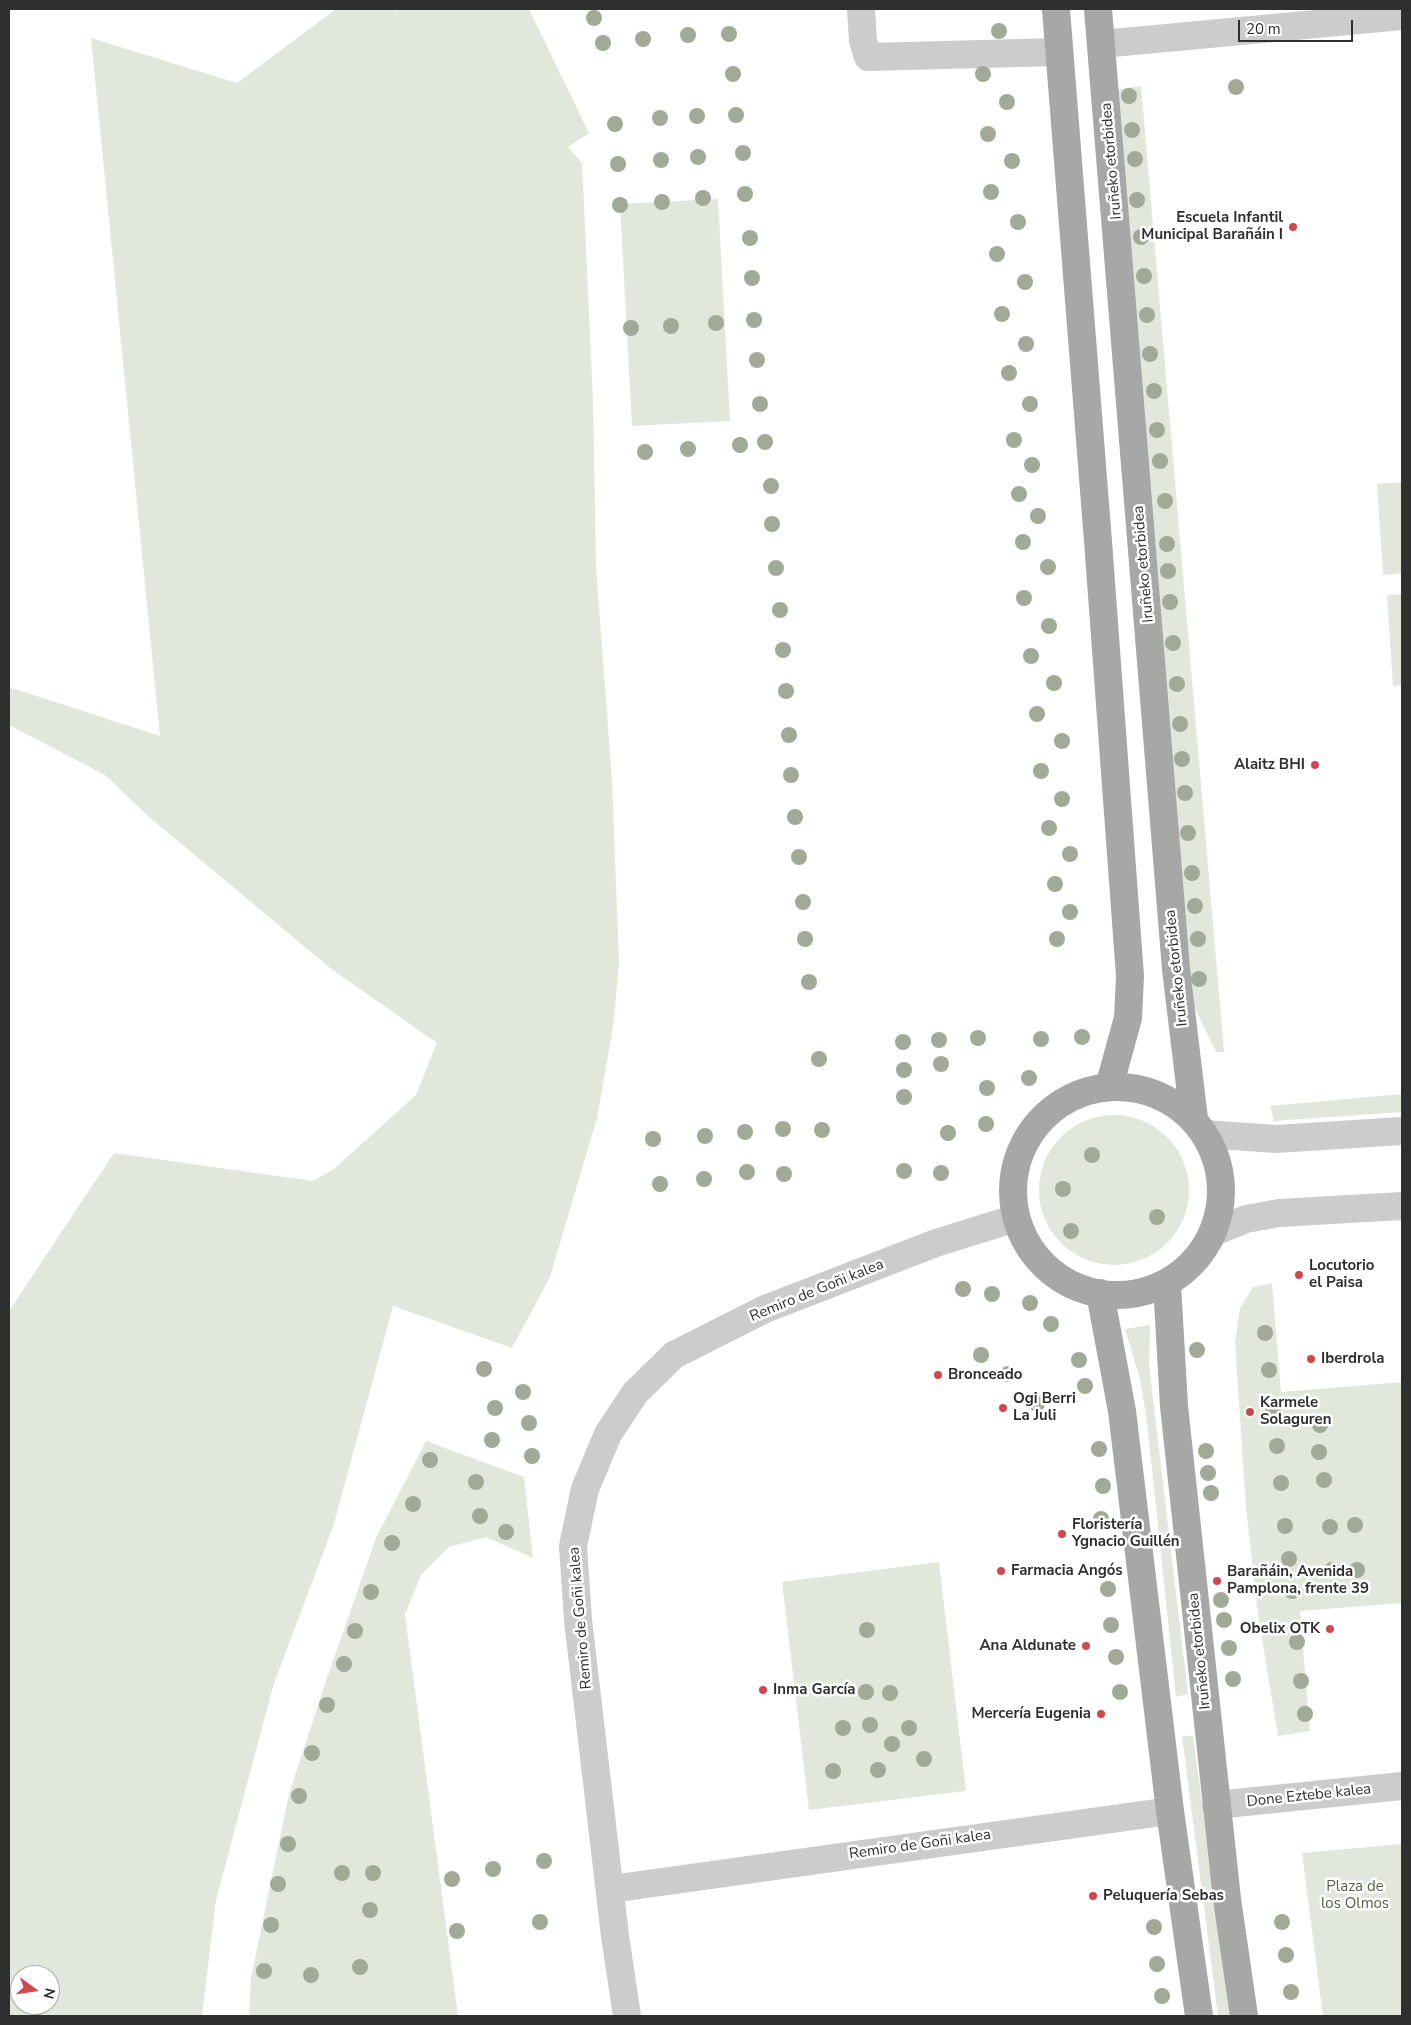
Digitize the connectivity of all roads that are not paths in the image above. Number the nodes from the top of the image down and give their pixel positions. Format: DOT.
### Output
graph roads {
  1 [pos="861,9"];
  2 [pos="1056,9"];
  3 [pos="1098,9"];
  4 [pos="1402,16"];
  5 [pos="1102,44"];
  6 [pos="1059,52"];
  7 [pos="1109,1087"];
  8 [pos="1199,1127"];
  9 [pos="1402,1131"];
  10 [pos="1402,1206"];
  11 [pos="1016,1218"];
  12 [pos="1214,1232"];
  13 [pos="1167,1284"];
  14 [pos="1100,1292"];
  15 [pos="1402,1786"];
  16 [pos="1216,1805"];
  17 [pos="1170,1811"];
  18 [pos="611,1889"];
  19 [pos="627,2016"];
  20 [pos="1199,2016"];
  21 [pos="1244,2016"];
  1 -- 6 [label="street"];
  2 -- 6 [label="main road"];
  3 -- 5 [label="main road, Iruñeko etorbidea"];
  4 -- 5 [label="street"];
  5 -- 8 [label="main road, Iruñeko etorbidea"];
  6 -- 7 [label="main road"];
  7 -- 8 [label="main road"];
  7 -- 11 [label="main road"];
  8 -- 9 [label="street"];
  8 -- 12 [label="main road"];
  10 -- 12 [label="street"];
  11 -- 14 [label="main road"];
  11 -- 18 [label="street, Remiro de Goñi kalea"];
  12 -- 13 [label="main road"];
  13 -- 14 [label="main road"];
  13 -- 16 [label="main road, Iruñeko etorbidea"];
  14 -- 17 [label="main road"];
  15 -- 16 [label="street, Done Eztebe kalea"];
  16 -- 21 [label="main road, Iruñeko etorbidea"];
  17 -- 18 [label="street, Remiro de Goñi kalea"];
  17 -- 20 [label="main road"];
  18 -- 19 [label="street, Remiro de Goñi kalea"];
}
